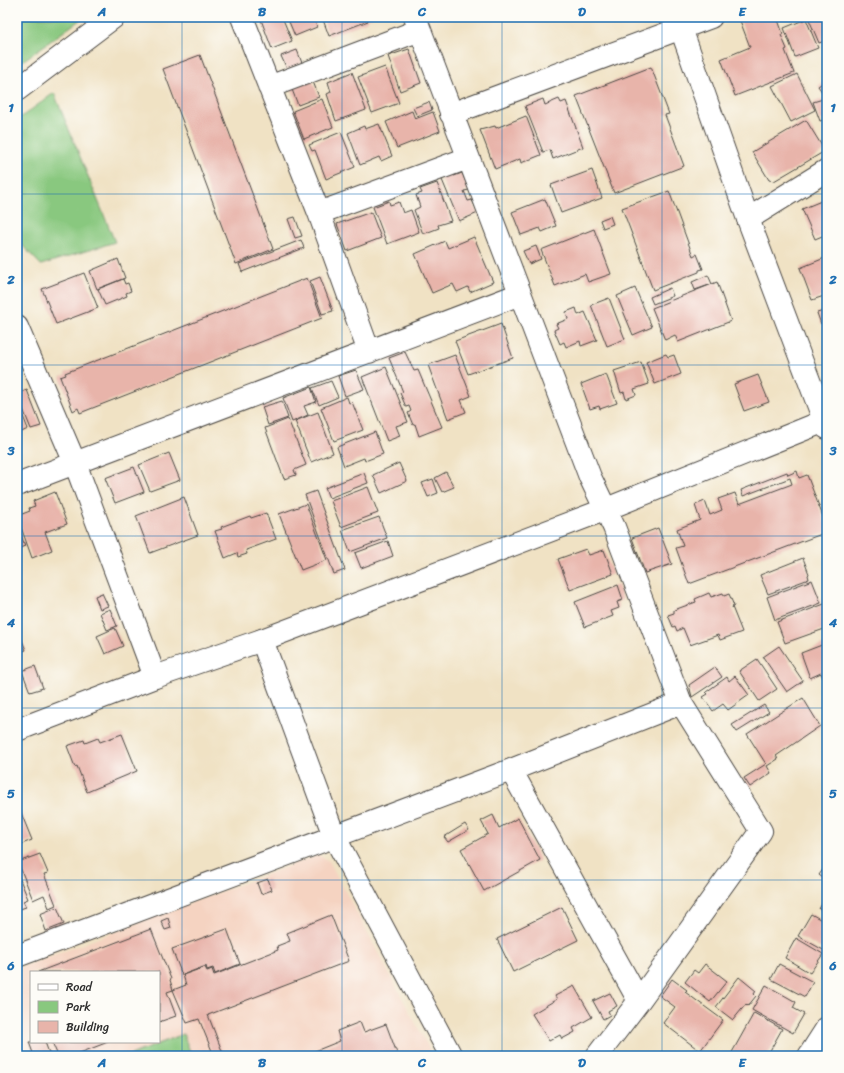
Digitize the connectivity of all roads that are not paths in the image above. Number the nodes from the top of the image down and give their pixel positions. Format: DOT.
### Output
graph roads {
  1 [pos="114,17"];
  2 [pos="242,17"];
  3 [pos="711,17"];
  4 [pos="680,23"];
  5 [pos="417,24"];
  6 [pos="269,87"];
  7 [pos="17,90"];
  8 [pos="451,114"];
  9 [pos="468,158"];
  10 [pos="827,170"];
  11 [pos="318,213"];
  12 [pos="748,219"];
  13 [pos="520,294"];
  14 [pos="17,328"];
  15 [pos="369,352"];
  16 [pos="826,423"];
  17 [pos="75,463"];
  18 [pos="17,485"];
  19 [pos="604,510"];
  20 [pos="262,640"];
  21 [pos="155,677"];
  22 [pos="681,703"];
  23 [pos="17,730"];
  24 [pos="511,770"];
  25 [pos="334,836"];
  26 [pos="17,956"];
  27 [pos="639,1001"];
  28 [pos="827,1028"];
  29 [pos="451,1056"];
  30 [pos="597,1056"];
  31 [pos="809,1056"];
  1 -- 7 [label="street"];
  2 -- 6 [label="street"];
  3 -- 4 [label="street"];
  4 -- 8 [label="street"];
  4 -- 12 [label="street"];
  5 -- 6 [label="street"];
  5 -- 8 [label="street"];
  6 -- 11 [label="street"];
  8 -- 9 [label="street"];
  9 -- 11 [label="street"];
  9 -- 13 [label="street"];
  10 -- 12 [label="street"];
  11 -- 15 [label="street"];
  12 -- 16 [label="street"];
  13 -- 15 [label="street"];
  13 -- 19 [label="street"];
  14 -- 17 [label="street"];
  15 -- 17 [label="street"];
  16 -- 19 [label="street"];
  17 -- 18 [label="street"];
  17 -- 21 [label="street"];
  19 -- 20 [label="street"];
  19 -- 22 [label="street"];
  20 -- 21 [label="street"];
  20 -- 25 [label="street"];
  21 -- 23 [label="street"];
  22 -- 24 [label="street"];
  22 -- 27 [label="street"];
  24 -- 25 [label="street"];
  24 -- 27 [label="street"];
  25 -- 26 [label="street"];
  25 -- 29 [label="street"];
  27 -- 30 [label="street"];
  28 -- 31 [label="street"];
}
